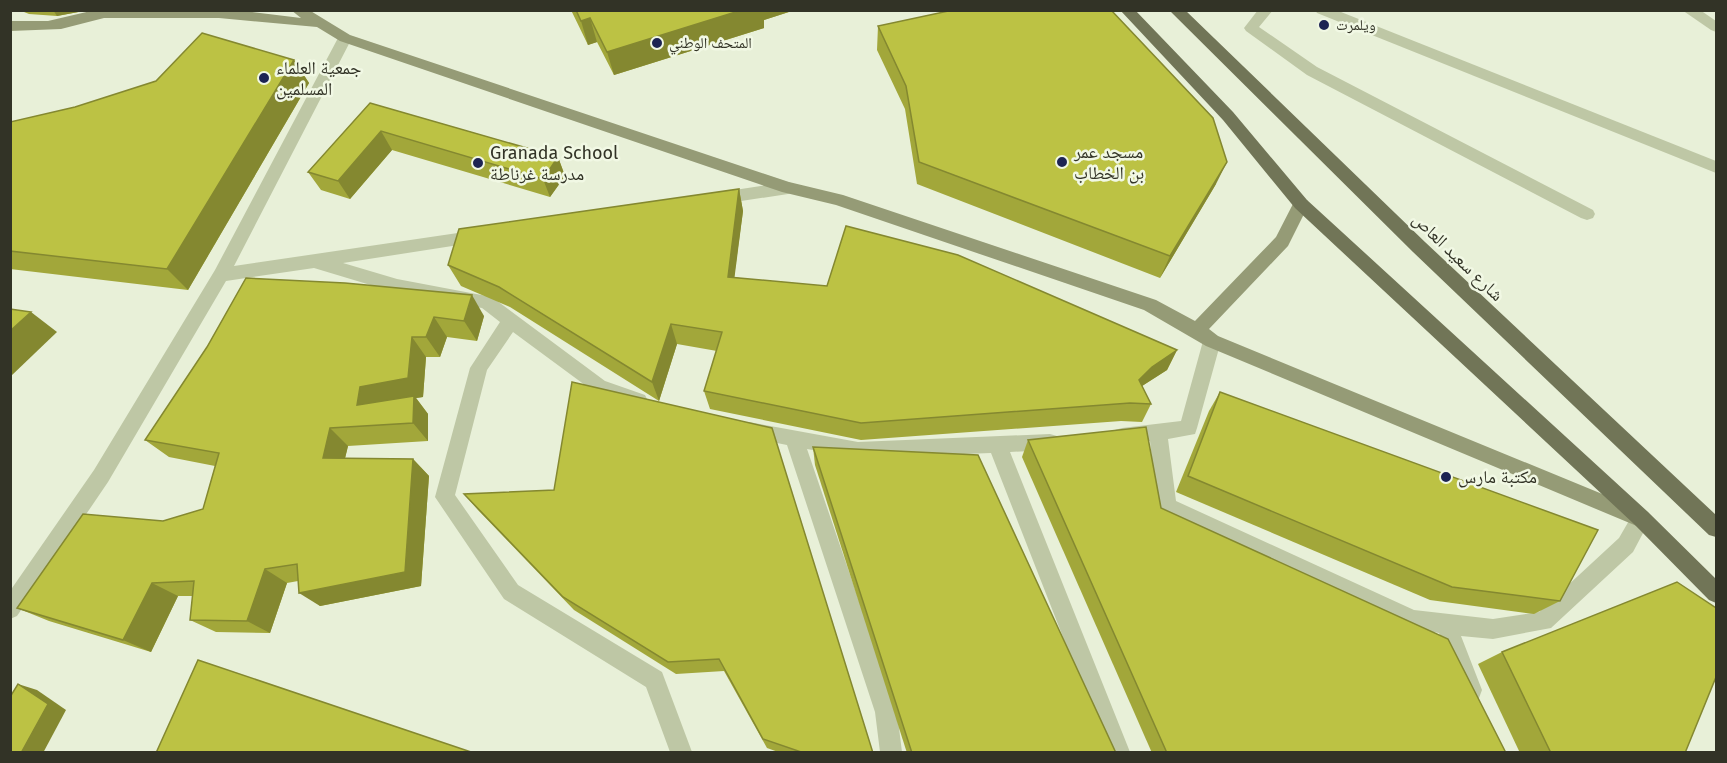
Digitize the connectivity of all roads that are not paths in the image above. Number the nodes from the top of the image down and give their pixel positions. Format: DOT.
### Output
graph roads {
  1 [pos="298,10"];
  2 [pos="319,10"];
  3 [pos="1127,10"];
  4 [pos="1176,10"];
  5 [pos="1266,10"];
  6 [pos="1322,10"];
  7 [pos="1689,10"];
  8 [pos="107,12"];
  9 [pos="328,27"];
  10 [pos="1716,27"];
  11 [pos="15,28"];
  12 [pos="345,38"];
  13 [pos="1716,167"];
  14 [pos="788,188"];
  15 [pos="696,202"];
  16 [pos="1301,204"];
  17 [pos="1587,214"];
  18 [pos="499,233"];
  19 [pos="314,261"];
  20 [pos="221,275"];
  21 [pos="510,322"];
  22 [pos="1205,336"];
  23 [pos="654,406"];
  24 [pos="730,427"];
  25 [pos="1158,432"];
  26 [pos="1103,437"];
  27 [pos="794,438"];
  28 [pos="1068,441"];
  29 [pos="998,446"];
  30 [pos="1641,518"];
  31 [pos="1716,528"];
  32 [pos="1716,593"];
  33 [pos="10,609"];
  34 [pos="1446,624"];
  35 [pos="1478,710"];
  36 [pos="681,753"];
  37 [pos="891,753"];
  38 [pos="1119,753"];
  1 -- 9 [label="main road"];
  2 -- 9 [label="main road"];
  3 -- 16 [label="main road"];
  4 -- 31 [label="main road, شارع سعيد العاص"];
  5 -- 17 [label="street"];
  6 -- 13 [label="street"];
  7 -- 10 [label="street"];
  8 -- 9 [label="main road"];
  8 -- 11 [label="main road"];
  9 -- 12 [label="main road"];
  12 -- 14 [label="main road"];
  12 -- 20 [label="street"];
  14 -- 15 [label="street"];
  14 -- 22 [label="main road"];
  16 -- 22 [label="main road"];
  16 -- 30 [label="main road"];
  18 -- 19 [label="street"];
  19 -- 20 [label="street"];
  19 -- 21 [label="street"];
  20 -- 33 [label="street"];
  21 -- 23 [label="street"];
  21 -- 36 [label="street"];
  22 -- 25 [label="street"];
  22 -- 30 [label="main road"];
  24 -- 27 [label="street"];
  25 -- 26 [label="street"];
  25 -- 34 [label="street"];
  27 -- 29 [label="street"];
  27 -- 37 [label="street"];
  28 -- 29 [label="street"];
  29 -- 38 [label="street"];
  30 -- 32 [label="main road"];
  30 -- 34 [label="street"];
  34 -- 35 [label="street"];
}
